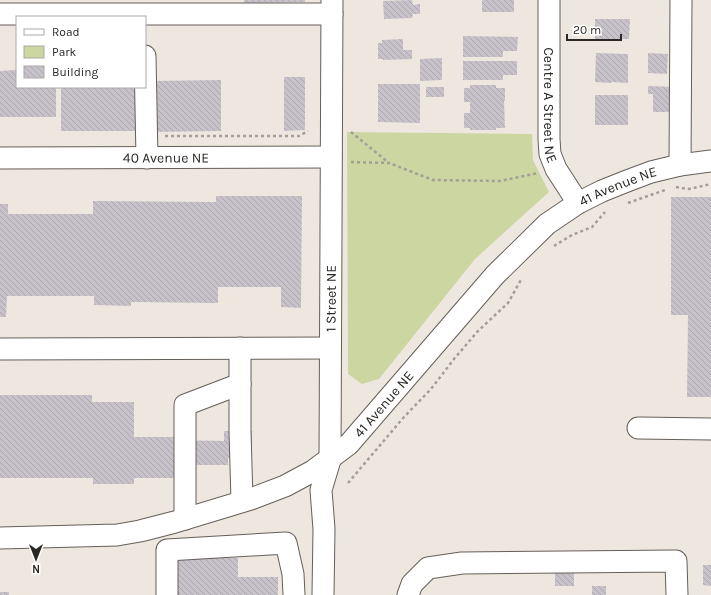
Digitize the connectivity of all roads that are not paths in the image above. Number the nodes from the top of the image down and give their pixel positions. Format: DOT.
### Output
graph roads {
  1 [pos="549,0"];
  2 [pos="681,0"];
  3 [pos="332,7"];
  4 [pos="0,14"];
  5 [pos="146,88"];
  6 [pos="331,157"];
  7 [pos="0,158"];
  8 [pos="147,158"];
  9 [pos="711,161"];
  10 [pos="680,165"];
  11 [pos="578,203"];
  12 [pos="240,348"];
  13 [pos="330,348"];
  14 [pos="0,349"];
  15 [pos="240,384"];
  16 [pos="638,428"];
  17 [pos="711,428"];
  18 [pos="330,460"];
  19 [pos="242,501"];
  20 [pos="180,520"];
  21 [pos="0,538"];
  22 [pos="188,548"];
  23 [pos="167,595"];
  24 [pos="294,595"];
  25 [pos="323,595"];
  26 [pos="408,595"];
  27 [pos="677,595"];
  1 -- 11 [label="street, Centre A Street NE"];
  2 -- 10 [label="street"];
  3 -- 4 [label="street"];
  3 -- 6 [label="street, 1 Street NE"];
  5 -- 8 [label="street"];
  6 -- 8 [label="street, 40 Avenue NE"];
  6 -- 13 [label="street, 1 Street NE"];
  7 -- 8 [label="street, 40 Avenue NE"];
  9 -- 10 [label="street, 41 Avenue NE"];
  10 -- 11 [label="street, 41 Avenue NE"];
  11 -- 18 [label="street, 41 Avenue NE"];
  12 -- 13 [label="street"];
  12 -- 14 [label="street"];
  12 -- 15 [label="street"];
  13 -- 18 [label="street, 1 Street NE"];
  15 -- 19 [label="street"];
  15 -- 20 [label="street"];
  16 -- 17 [label="street"];
  18 -- 19 [label="street, 41 Avenue NE"];
  18 -- 25 [label="street, 1 Street NE"];
  19 -- 20 [label="street, 41 Avenue NE"];
  20 -- 21 [label="street, 41 Avenue NE"];
  20 -- 22 [label="street"];
  22 -- 23 [label="street"];
  22 -- 24 [label="street"];
  26 -- 27 [label="street"];
}
